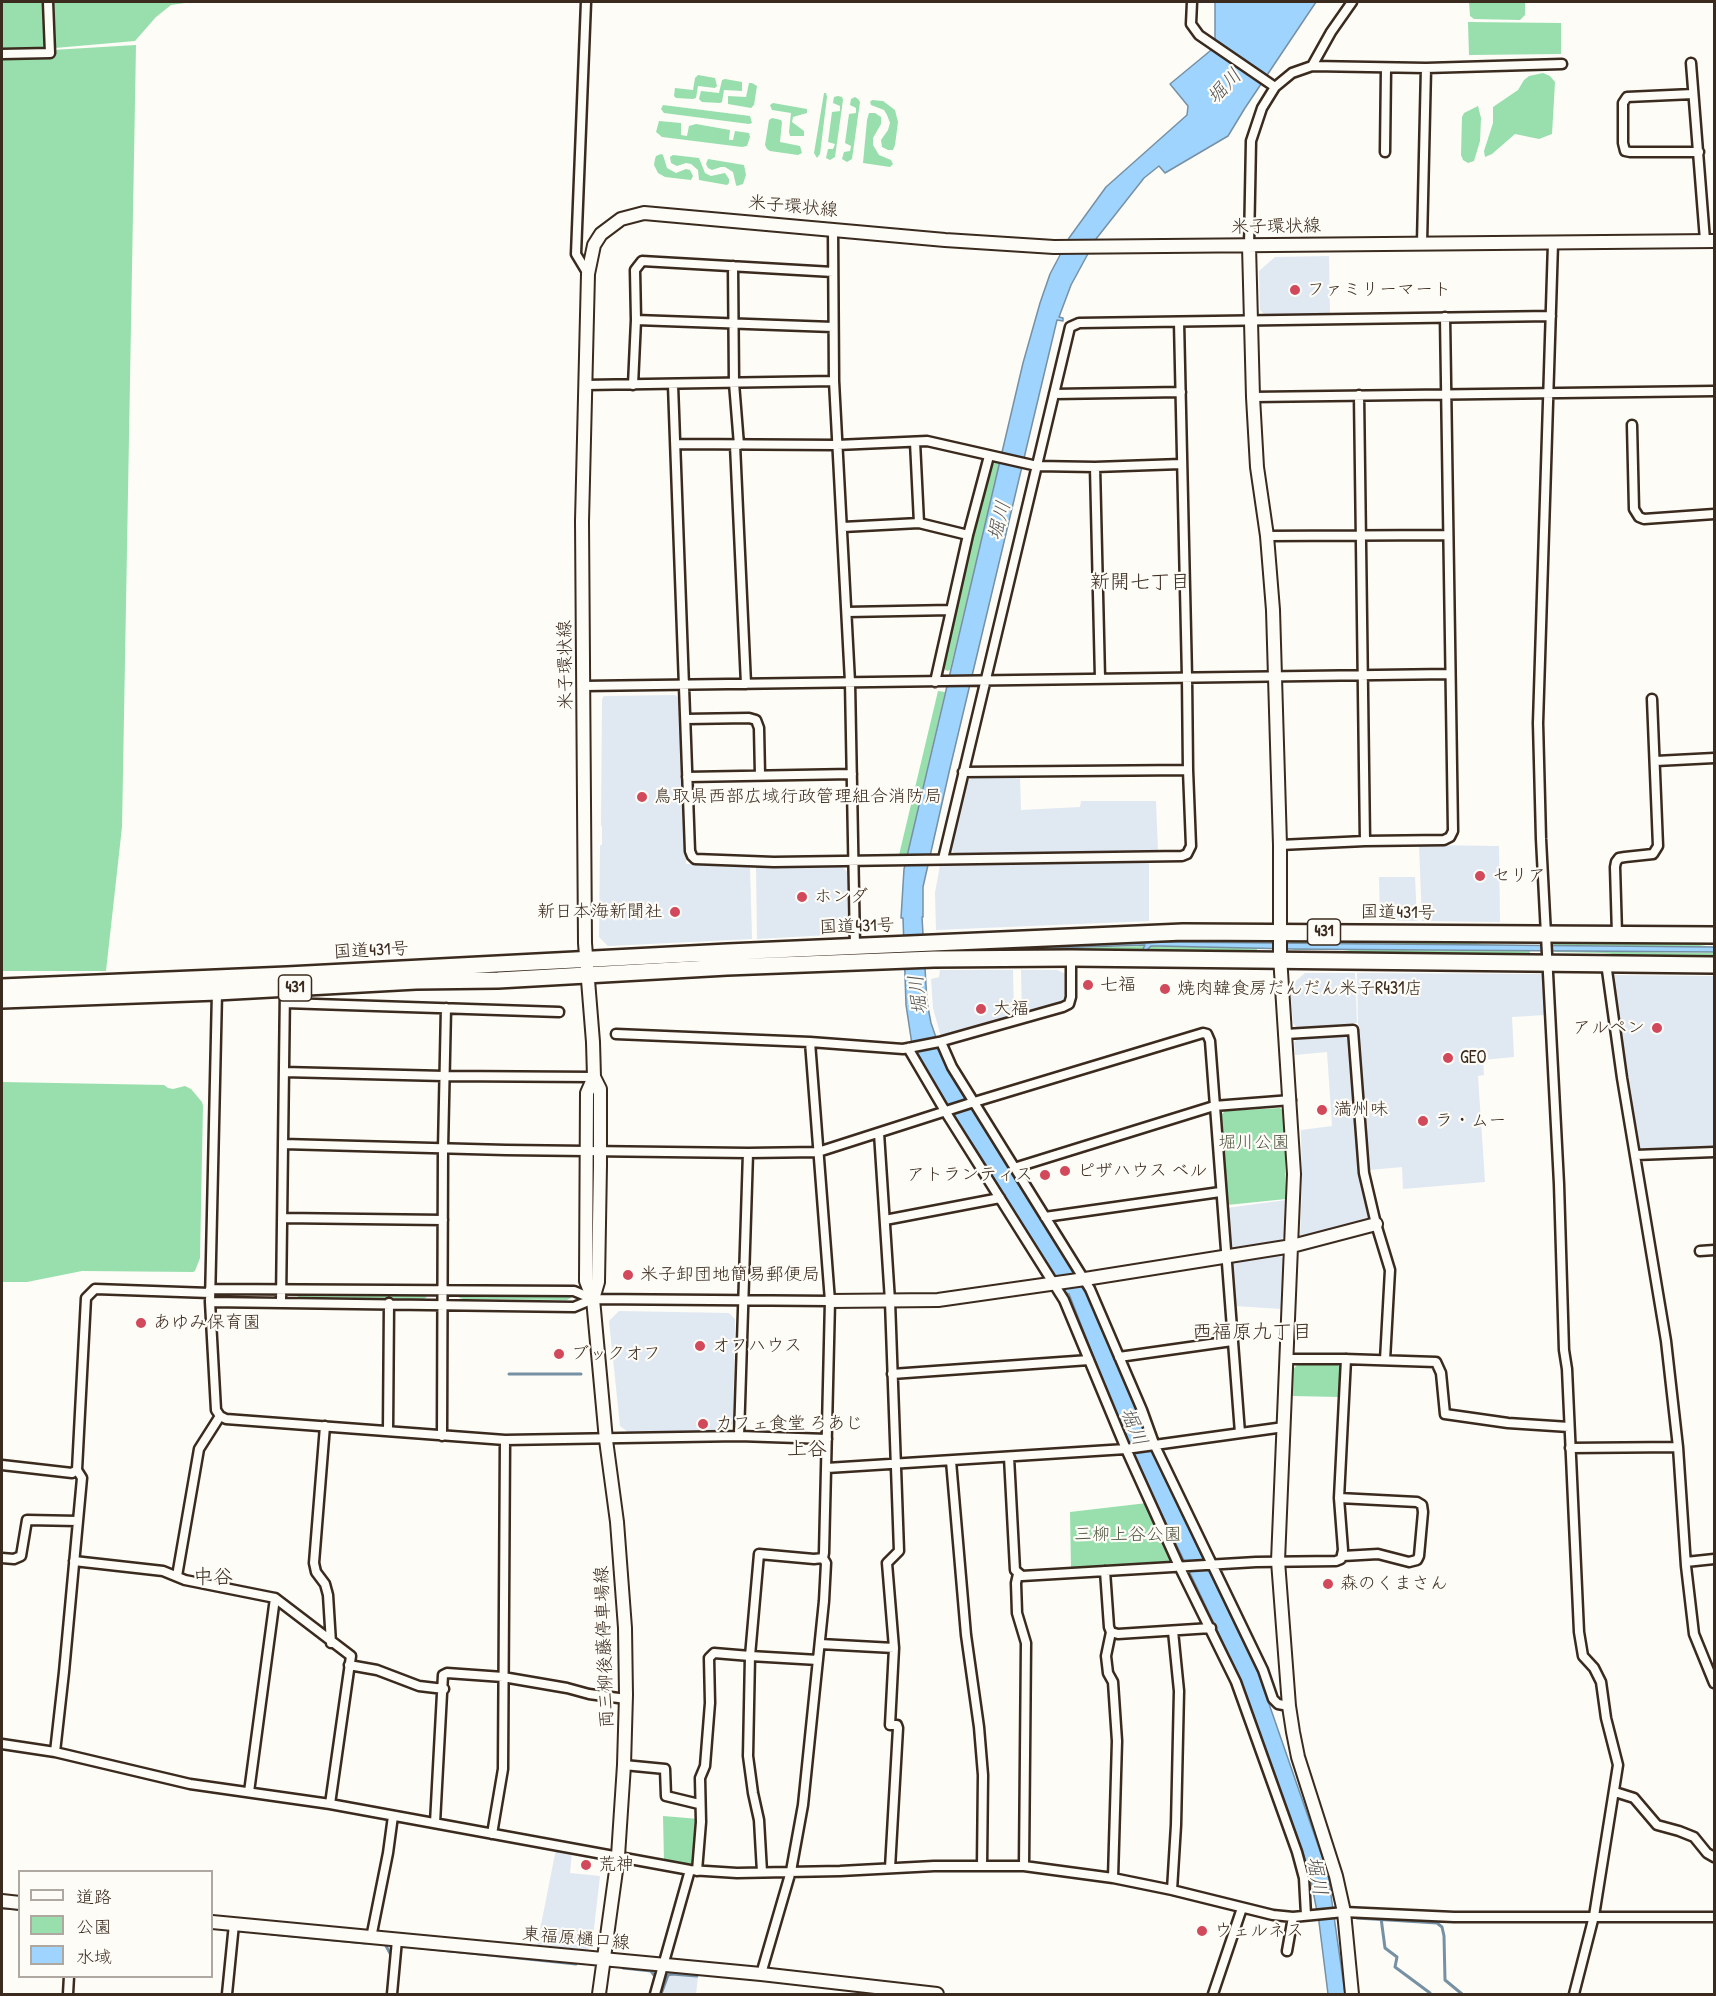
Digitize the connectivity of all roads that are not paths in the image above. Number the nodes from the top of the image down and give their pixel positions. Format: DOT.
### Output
graph roads {
  1 [pos="48,2"];
  2 [pos="586,2"];
  3 [pos="1192,2"];
  4 [pos="1352,2"];
  5 [pos="2,54"];
  6 [pos="1691,63"];
  7 [pos="1562,64"];
  8 [pos="1312,66"];
  9 [pos="1386,68"];
  10 [pos="1426,68"];
  11 [pos="1275,87"];
  12 [pos="1693,94"];
  13 [pos="1385,152"];
  14 [pos="1699,152"];
  15 [pos="833,229"];
  16 [pos="1710,240"];
  17 [pos="1422,243"];
  18 [pos="1553,243"];
  19 [pos="1250,246"];
  20 [pos="733,266"];
  21 [pos="833,272"];
  22 [pos="588,274"];
  23 [pos="1551,316"];
  24 [pos="1445,317"];
  25 [pos="636,320"];
  26 [pos="1251,320"];
  27 [pos="1179,322"];
  28 [pos="732,324"];
  29 [pos="833,327"];
  30 [pos="834,381"];
  31 [pos="734,383"];
  32 [pos="585,385"];
  33 [pos="633,385"];
  34 [pos="674,385"];
  35 [pos="1714,391"];
  36 [pos="1181,392"];
  37 [pos="1547,393"];
  38 [pos="1054,394"];
  39 [pos="1446,394"];
  40 [pos="1359,395"];
  41 [pos="1253,397"];
  42 [pos="1632,425"];
  43 [pos="915,442"];
  44 [pos="676,444"];
  45 [pos="737,445"];
  46 [pos="837,445"];
  47 [pos="989,456"];
  48 [pos="1181,464"];
  49 [pos="1037,466"];
  50 [pos="1095,467"];
  51 [pos="1714,514"];
  52 [pos="919,523"];
  53 [pos="843,527"];
  54 [pos="968,535"];
  55 [pos="1360,535"];
  56 [pos="1447,535"];
  57 [pos="1267,536"];
  58 [pos="951,610"];
  59 [pos="848,612"];
  60 [pos="1449,674"];
  61 [pos="1364,675"];
  62 [pos="1187,677"];
  63 [pos="1275,677"];
  64 [pos="1100,678"];
  65 [pos="850,682"];
  66 [pos="938,682"];
  67 [pos="985,682"];
  68 [pos="746,684"];
  69 [pos="585,686"];
  70 [pos="685,686"];
  71 [pos="1652,699"];
  72 [pos="686,718"];
  73 [pos="1714,758"];
  74 [pos="1656,761"];
  75 [pos="1188,770"];
  76 [pos="963,772"];
  77 [pos="852,774"];
  78 [pos="760,776"];
  79 [pos="687,777"];
  80 [pos="1365,841"];
  81 [pos="1280,845"];
  82 [pos="943,859"];
  83 [pos="852,862"];
  84 [pos="1280,934"];
  85 [pos="1617,934"];
  86 [pos="1714,935"];
  87 [pos="1546,936"];
  88 [pos="855,946"];
  89 [pos="895,952"];
  90 [pos="1071,958"];
  91 [pos="1280,958"];
  92 [pos="586,959"];
  93 [pos="1546,960"];
  94 [pos="1606,963"];
  95 [pos="1714,965"];
  96 [pos="587,975"];
  97 [pos="2,987"];
  98 [pos="218,992"];
  99 [pos="285,996"];
  100 [pos="2,1000"];
  101 [pos="446,1008"];
  102 [pos="558,1012"];
  103 [pos="616,1034"];
  104 [pos="1286,1034"];
  105 [pos="810,1041"];
  106 [pos="940,1042"];
  107 [pos="910,1048"];
  108 [pos="284,1072"];
  109 [pos="444,1076"];
  110 [pos="594,1077"];
  111 [pos="1291,1100"];
  112 [pos="974,1102"];
  113 [pos="1214,1106"];
  114 [pos="945,1111"];
  115 [pos="879,1133"];
  116 [pos="283,1144"];
  117 [pos="442,1149"];
  118 [pos="586,1150"];
  119 [pos="600,1150"];
  120 [pos="818,1152"];
  121 [pos="1714,1152"];
  122 [pos="748,1153"];
  123 [pos="1635,1155"];
  124 [pos="1014,1168"];
  125 [pos="1220,1192"];
  126 [pos="1000,1198"];
  127 [pos="1045,1217"];
  128 [pos="282,1218"];
  129 [pos="443,1220"];
  130 [pos="885,1220"];
  131 [pos="1376,1224"];
  132 [pos="1292,1246"];
  133 [pos="1714,1250"];
  134 [pos="1701,1251"];
  135 [pos="1226,1256"];
  136 [pos="1084,1279"];
  137 [pos="1052,1283"];
  138 [pos="281,1288"];
  139 [pos="443,1290"];
  140 [pos="210,1294"];
  141 [pos="593,1299"];
  142 [pos="743,1300"];
  143 [pos="890,1300"];
  144 [pos="830,1301"];
  145 [pos="281,1302"];
  146 [pos="389,1303"];
  147 [pos="443,1304"];
  148 [pos="1232,1341"];
  149 [pos="1119,1357"];
  150 [pos="1287,1359"];
  151 [pos="1346,1359"];
  152 [pos="1089,1360"];
  153 [pos="1385,1360"];
  154 [pos="892,1374"];
  155 [pos="219,1416"];
  156 [pos="325,1426"];
  157 [pos="1284,1427"];
  158 [pos="1569,1427"];
  159 [pos="388,1431"];
  160 [pos="1240,1433"];
  161 [pos="442,1436"];
  162 [pos="740,1436"];
  163 [pos="827,1439"];
  164 [pos="505,1440"];
  165 [pos="606,1440"];
  166 [pos="1155,1446"];
  167 [pos="1678,1447"];
  168 [pos="1570,1448"];
  169 [pos="1126,1449"];
  170 [pos="1008,1457"];
  171 [pos="951,1461"];
  172 [pos="896,1464"];
  173 [pos="2,1465"];
  174 [pos="826,1468"];
  175 [pos="77,1470"];
  176 [pos="1339,1498"];
  177 [pos="78,1521"];
  178 [pos="1343,1556"];
  179 [pos="2,1558"];
  180 [pos="823,1558"];
  181 [pos="1714,1559"];
  182 [pos="74,1561"];
  183 [pos="1278,1561"];
  184 [pos="1686,1562"];
  185 [pos="1207,1564"];
  186 [pos="1181,1566"];
  187 [pos="1105,1571"];
  188 [pos="1018,1574"];
  189 [pos="177,1576"];
  190 [pos="275,1598"];
  191 [pos="1211,1628"];
  192 [pos="1173,1631"];
  193 [pos="1111,1632"];
  194 [pos="331,1642"];
  195 [pos="820,1644"];
  196 [pos="894,1648"];
  197 [pos="750,1656"];
  198 [pos="818,1660"];
  199 [pos="350,1665"];
  200 [pos="503,1677"];
  201 [pos="1714,1683"];
  202 [pos="444,1689"];
  203 [pos="626,1699"];
  204 [pos="1289,1706"];
  205 [pos="2,1744"];
  206 [pos="54,1752"];
  207 [pos="624,1765"];
  208 [pos="249,1792"];
  209 [pos="1615,1792"];
  210 [pos="330,1803"];
  211 [pos="699,1804"];
  212 [pos="393,1816"];
  213 [pos="435,1823"];
  214 [pos="492,1834"];
  215 [pos="618,1856"];
  216 [pos="1714,1857"];
  217 [pos="982,1866"];
  218 [pos="1024,1866"];
  219 [pos="890,1868"];
  220 [pos="693,1870"];
  221 [pos="790,1871"];
  222 [pos="762,1872"];
  223 [pos="1113,1878"];
  224 [pos="1172,1890"];
  225 [pos="2,1901"];
  226 [pos="18,1903"];
  227 [pos="1242,1908"];
  228 [pos="1344,1912"];
  229 [pos="1308,1915"];
  230 [pos="1594,1916"];
  231 [pos="1293,1917"];
  232 [pos="1714,1917"];
  233 [pos="213,1922"];
  234 [pos="234,1924"];
  235 [pos="371,1938"];
  236 [pos="397,1940"];
  237 [pos="1287,1951"];
  238 [pos="603,1960"];
  239 [pos="663,1965"];
  240 [pos="761,1974"];
  241 [pos="69,1978"];
  242 [pos="68,1995"];
  243 [pos="227,1995"];
  244 [pos="392,1995"];
  245 [pos="599,1995"];
  246 [pos="655,1995"];
  247 [pos="937,1995"];
  248 [pos="1213,1995"];
  249 [pos="1352,1995"];
  250 [pos="1574,1995"];
  1 -- 5 [label="street"];
  2 -- 22 [label="street"];
  3 -- 11 [label="street"];
  4 -- 8 [label="street"];
  6 -- 12 [label="street"];
  7 -- 10 [label="street"];
  8 -- 9 [label="street"];
  8 -- 11 [label="street"];
  9 -- 10 [label="street"];
  9 -- 13 [label="street"];
  10 -- 17 [label="street"];
  11 -- 19 [label="street"];
  12 -- 14 [label="street"];
  12 -- 14 [label="street"];
  14 -- 16 [label="street"];
  15 -- 19 [label="main road, 米子環状線"];
  15 -- 21 [label="street"];
  15 -- 22 [label="main road, 米子環状線"];
  16 -- 18 [label="main road, 米子環状線"];
  17 -- 18 [label="main road, 米子環状線"];
  17 -- 19 [label="main road, 米子環状線"];
  18 -- 23 [label="street"];
  19 -- 26 [label="main road"];
  20 -- 21 [label="street"];
  20 -- 25 [label="street"];
  20 -- 28 [label="street"];
  21 -- 29 [label="street"];
  22 -- 32 [label="main road, 米子環状線"];
  23 -- 24 [label="street"];
  23 -- 37 [label="street"];
  24 -- 26 [label="street"];
  24 -- 39 [label="street"];
  25 -- 28 [label="street"];
  25 -- 33 [label="street"];
  26 -- 27 [label="street"];
  26 -- 41 [label="main road"];
  27 -- 36 [label="street"];
  27 -- 38 [label="street"];
  28 -- 29 [label="street"];
  28 -- 31 [label="street"];
  29 -- 30 [label="street"];
  30 -- 31 [label="street"];
  30 -- 46 [label="street"];
  31 -- 34 [label="street"];
  31 -- 45 [label="street"];
  32 -- 33 [label="street"];
  32 -- 69 [label="main road, 米子環状線"];
  33 -- 34 [label="street"];
  34 -- 44 [label="street"];
  35 -- 37 [label="street"];
  36 -- 38 [label="street"];
  36 -- 48 [label="street"];
  37 -- 39 [label="street"];
  37 -- 87 [label="street"];
  38 -- 49 [label="street"];
  39 -- 40 [label="street"];
  39 -- 56 [label="street"];
  40 -- 41 [label="street"];
  40 -- 55 [label="street"];
  41 -- 57 [label="main road"];
  42 -- 51 [label="street"];
  43 -- 46 [label="street"];
  43 -- 47 [label="street"];
  43 -- 52 [label="street"];
  44 -- 45 [label="street"];
  44 -- 70 [label="street"];
  45 -- 46 [label="street"];
  45 -- 68 [label="street"];
  46 -- 53 [label="street"];
  47 -- 49 [label="street"];
  47 -- 54 [label="street"];
  48 -- 50 [label="street"];
  48 -- 62 [label="street"];
  49 -- 50 [label="street"];
  49 -- 67 [label="street"];
  50 -- 64 [label="street"];
  52 -- 53 [label="street"];
  52 -- 54 [label="street"];
  53 -- 59 [label="street"];
  54 -- 58 [label="street"];
  55 -- 56 [label="street"];
  55 -- 57 [label="street"];
  55 -- 61 [label="street"];
  56 -- 60 [label="street"];
  57 -- 63 [label="main road"];
  58 -- 59 [label="street"];
  58 -- 66 [label="street"];
  59 -- 65 [label="street"];
  60 -- 61 [label="street"];
  60 -- 80 [label="street"];
  61 -- 63 [label="street"];
  61 -- 80 [label="street"];
  62 -- 63 [label="street"];
  62 -- 64 [label="street"];
  62 -- 75 [label="street"];
  63 -- 81 [label="main road"];
  64 -- 67 [label="street"];
  65 -- 66 [label="street"];
  65 -- 68 [label="street"];
  65 -- 77 [label="street"];
  66 -- 67 [label="street"];
  67 -- 76 [label="street"];
  68 -- 70 [label="street"];
  69 -- 70 [label="street"];
  69 -- 92 [label="main road, 米子環状線"];
  70 -- 72 [label="street"];
  71 -- 74 [label="street"];
  72 -- 78 [label="street"];
  72 -- 79 [label="street"];
  73 -- 74 [label="street"];
  74 -- 85 [label="street"];
  75 -- 76 [label="street"];
  75 -- 82 [label="street"];
  76 -- 82 [label="street"];
  77 -- 78 [label="street"];
  77 -- 83 [label="street"];
  78 -- 79 [label="street"];
  79 -- 83 [label="street"];
  80 -- 81 [label="street"];
  81 -- 84 [label="main road"];
  82 -- 83 [label="street"];
  83 -- 88 [label="street"];
  84 -- 87 [label="highway, 国道431号 / 431"];
  84 -- 89 [label="highway, 国道431号 / 431"];
  84 -- 91 [label="main road"];
  85 -- 86 [label="highway, 国道431号 / 431"];
  85 -- 87 [label="highway, 国道431号 / 431"];
  87 -- 93 [label="street"];
  88 -- 89 [label="highway, 国道431号 / 431"];
  88 -- 92 [label="highway, 国道431号 / 431"];
  89 -- 90 [label="highway, 国道431号 / 431"];
  89 -- 96 [label="highway, 国道431号 / 431"];
  90 -- 91 [label="highway, 国道431号 / 431"];
  90 -- 106 [label="street"];
  91 -- 93 [label="highway, 国道431号 / 431"];
  91 -- 104 [label="main road"];
  92 -- 96 [label="main road, 両三柳後藤停車場線"];
  92 -- 97 [label="highway, 国道431号 / 431"];
  93 -- 94 [label="highway, 国道431号 / 431"];
  93 -- 158 [label="street"];
  94 -- 95 [label="highway, 国道431号 / 431"];
  94 -- 123 [label="street"];
  96 -- 99 [label="highway, 国道431号 / 431"];
  96 -- 110 [label="main road, 両三柳後藤停車場線"];
  98 -- 99 [label="highway, 国道431号 / 431"];
  98 -- 100 [label="highway, 国道431号 / 431"];
  98 -- 140 [label="street"];
  99 -- 101 [label="street"];
  99 -- 108 [label="street"];
  101 -- 102 [label="street"];
  101 -- 109 [label="street"];
  103 -- 105 [label="street"];
  104 -- 111 [label="main road"];
  104 -- 131 [label="street"];
  105 -- 107 [label="street"];
  105 -- 120 [label="street"];
  106 -- 107 [label="street"];
  106 -- 112 [label="street"];
  107 -- 114 [label="street"];
  108 -- 109 [label="street"];
  108 -- 116 [label="street"];
  109 -- 110 [label="street"];
  109 -- 117 [label="street"];
  110 -- 118 [label="main road, 両三柳後藤停車場線"];
  110 -- 119 [label="main road, 両三柳後藤停車場線"];
  111 -- 113 [label="street"];
  111 -- 132 [label="main road"];
  112 -- 113 [label="street"];
  112 -- 114 [label="street"];
  112 -- 124 [label="street"];
  113 -- 124 [label="street"];
  113 -- 125 [label="street"];
  114 -- 115 [label="street"];
  114 -- 126 [label="street"];
  115 -- 120 [label="street"];
  115 -- 130 [label="street"];
  116 -- 117 [label="street"];
  116 -- 128 [label="street"];
  117 -- 118 [label="street"];
  117 -- 129 [label="street"];
  118 -- 119 [label="street"];
  118 -- 141 [label="main road, 両三柳後藤停車場線"];
  119 -- 122 [label="street"];
  119 -- 141 [label="main road, 両三柳後藤停車場線"];
  120 -- 122 [label="street"];
  120 -- 144 [label="street"];
  121 -- 123 [label="street"];
  122 -- 142 [label="street"];
  123 -- 167 [label="street"];
  124 -- 127 [label="street"];
  125 -- 127 [label="street"];
  125 -- 135 [label="street"];
  126 -- 130 [label="street"];
  126 -- 137 [label="street"];
  127 -- 136 [label="street"];
  128 -- 129 [label="street"];
  128 -- 138 [label="street"];
  129 -- 139 [label="street"];
  130 -- 143 [label="street"];
  131 -- 132 [label="main road"];
  131 -- 153 [label="street"];
  132 -- 135 [label="main road"];
  132 -- 150 [label="main road"];
  133 -- 134 [label="street"];
  135 -- 136 [label="main road"];
  135 -- 148 [label="street"];
  136 -- 137 [label="main road"];
  136 -- 149 [label="street"];
  137 -- 143 [label="main road"];
  137 -- 152 [label="street"];
  138 -- 139 [label="street"];
  138 -- 140 [label="street"];
  138 -- 145 [label="street"];
  139 -- 141 [label="street"];
  139 -- 147 [label="street"];
  140 -- 145 [label="street"];
  140 -- 155 [label="street"];
  140 -- 175 [label="street"];
  141 -- 142 [label="street"];
  141 -- 147 [label="street"];
  141 -- 165 [label="main road, 両三柳後藤停車場線"];
  142 -- 144 [label="street"];
  142 -- 162 [label="street"];
  143 -- 144 [label="main road"];
  143 -- 154 [label="street"];
  144 -- 163 [label="street"];
  145 -- 146 [label="street"];
  146 -- 147 [label="street"];
  146 -- 159 [label="street"];
  147 -- 161 [label="street"];
  148 -- 149 [label="street"];
  148 -- 160 [label="street"];
  149 -- 166 [label="street"];
  150 -- 151 [label="street"];
  150 -- 157 [label="main road"];
  151 -- 153 [label="street"];
  151 -- 176 [label="street"];
  152 -- 154 [label="street"];
  152 -- 169 [label="street"];
  153 -- 158 [label="street"];
  154 -- 172 [label="street"];
  155 -- 156 [label="street"];
  155 -- 189 [label="street"];
  156 -- 159 [label="street"];
  156 -- 194 [label="street"];
  157 -- 160 [label="street"];
  157 -- 183 [label="main road"];
  158 -- 168 [label="street"];
  159 -- 161 [label="street"];
  160 -- 166 [label="street"];
  161 -- 164 [label="street"];
  162 -- 163 [label="street"];
  162 -- 165 [label="street"];
  163 -- 174 [label="street"];
  164 -- 165 [label="street"];
  164 -- 200 [label="street"];
  165 -- 203 [label="main road, 両三柳後藤停車場線"];
  166 -- 169 [label="street"];
  166 -- 185 [label="street"];
  167 -- 168 [label="street"];
  167 -- 184 [label="street"];
  168 -- 209 [label="street"];
  169 -- 170 [label="street"];
  169 -- 186 [label="street"];
  170 -- 171 [label="street"];
  170 -- 188 [label="street"];
  171 -- 172 [label="street"];
  171 -- 217 [label="street"];
  172 -- 174 [label="street"];
  172 -- 196 [label="street"];
  173 -- 175 [label="street"];
  174 -- 180 [label="street"];
  175 -- 177 [label="street"];
  176 -- 178 [label="street"];
  176 -- 178 [label="street"];
  177 -- 179 [label="street"];
  177 -- 182 [label="street"];
  178 -- 183 [label="street"];
  180 -- 195 [label="street"];
  180 -- 197 [label="street"];
  181 -- 184 [label="street"];
  182 -- 189 [label="street"];
  182 -- 206 [label="street"];
  183 -- 185 [label="street"];
  183 -- 204 [label="main road"];
  184 -- 201 [label="street"];
  185 -- 186 [label="street"];
  185 -- 204 [label="street"];
  186 -- 187 [label="street"];
  186 -- 191 [label="street"];
  187 -- 188 [label="street"];
  187 -- 193 [label="street"];
  188 -- 218 [label="street"];
  189 -- 190 [label="street"];
  190 -- 194 [label="street"];
  190 -- 208 [label="street"];
  191 -- 192 [label="street"];
  191 -- 229 [label="street"];
  192 -- 193 [label="street"];
  192 -- 224 [label="street"];
  193 -- 223 [label="street"];
  194 -- 199 [label="street"];
  195 -- 196 [label="street"];
  195 -- 198 [label="street"];
  196 -- 219 [label="street"];
  197 -- 198 [label="street"];
  197 -- 211 [label="street"];
  197 -- 222 [label="street"];
  198 -- 221 [label="street"];
  199 -- 202 [label="street"];
  199 -- 210 [label="street"];
  200 -- 202 [label="street"];
  200 -- 203 [label="street"];
  200 -- 214 [label="street"];
  202 -- 213 [label="street"];
  203 -- 207 [label="main road, 両三柳後藤停車場線"];
  204 -- 228 [label="main road"];
  205 -- 206 [label="street"];
  206 -- 208 [label="street"];
  207 -- 211 [label="street"];
  207 -- 215 [label="main road, 両三柳後藤停車場線"];
  208 -- 210 [label="street"];
  209 -- 216 [label="street"];
  209 -- 230 [label="street"];
  210 -- 212 [label="street"];
  211 -- 220 [label="street"];
  212 -- 213 [label="street"];
  212 -- 235 [label="street"];
  213 -- 214 [label="street"];
  214 -- 215 [label="street"];
  215 -- 220 [label="street"];
  215 -- 238 [label="main road, 両三柳後藤停車場線"];
  217 -- 218 [label="street"];
  217 -- 219 [label="street"];
  218 -- 223 [label="street"];
  219 -- 221 [label="street"];
  220 -- 222 [label="street"];
  220 -- 239 [label="street"];
  221 -- 222 [label="street"];
  221 -- 240 [label="street"];
  223 -- 224 [label="street"];
  224 -- 227 [label="street"];
  225 -- 226 [label="main road"];
  227 -- 231 [label="street"];
  227 -- 248 [label="street"];
  228 -- 229 [label="street"];
  228 -- 230 [label="street"];
  228 -- 249 [label="main road"];
  229 -- 231 [label="street"];
  230 -- 232 [label="street"];
  230 -- 250 [label="street"];
  231 -- 237 [label="street"];
  233 -- 234 [label="main road, 東福原樋口線"];
  234 -- 235 [label="main road, 東福原樋口線"];
  234 -- 243 [label="street"];
  235 -- 236 [label="main road, 東福原樋口線"];
  236 -- 238 [label="main road, 東福原樋口線"];
  236 -- 244 [label="street"];
  238 -- 239 [label="main road, 東福原樋口線"];
  238 -- 245 [label="main road, 両三柳後藤停車場線"];
  239 -- 240 [label="main road, 東福原樋口線"];
  239 -- 246 [label="street"];
  240 -- 247 [label="main road, 東福原樋口線"];
  241 -- 242 [label="street"];
}
